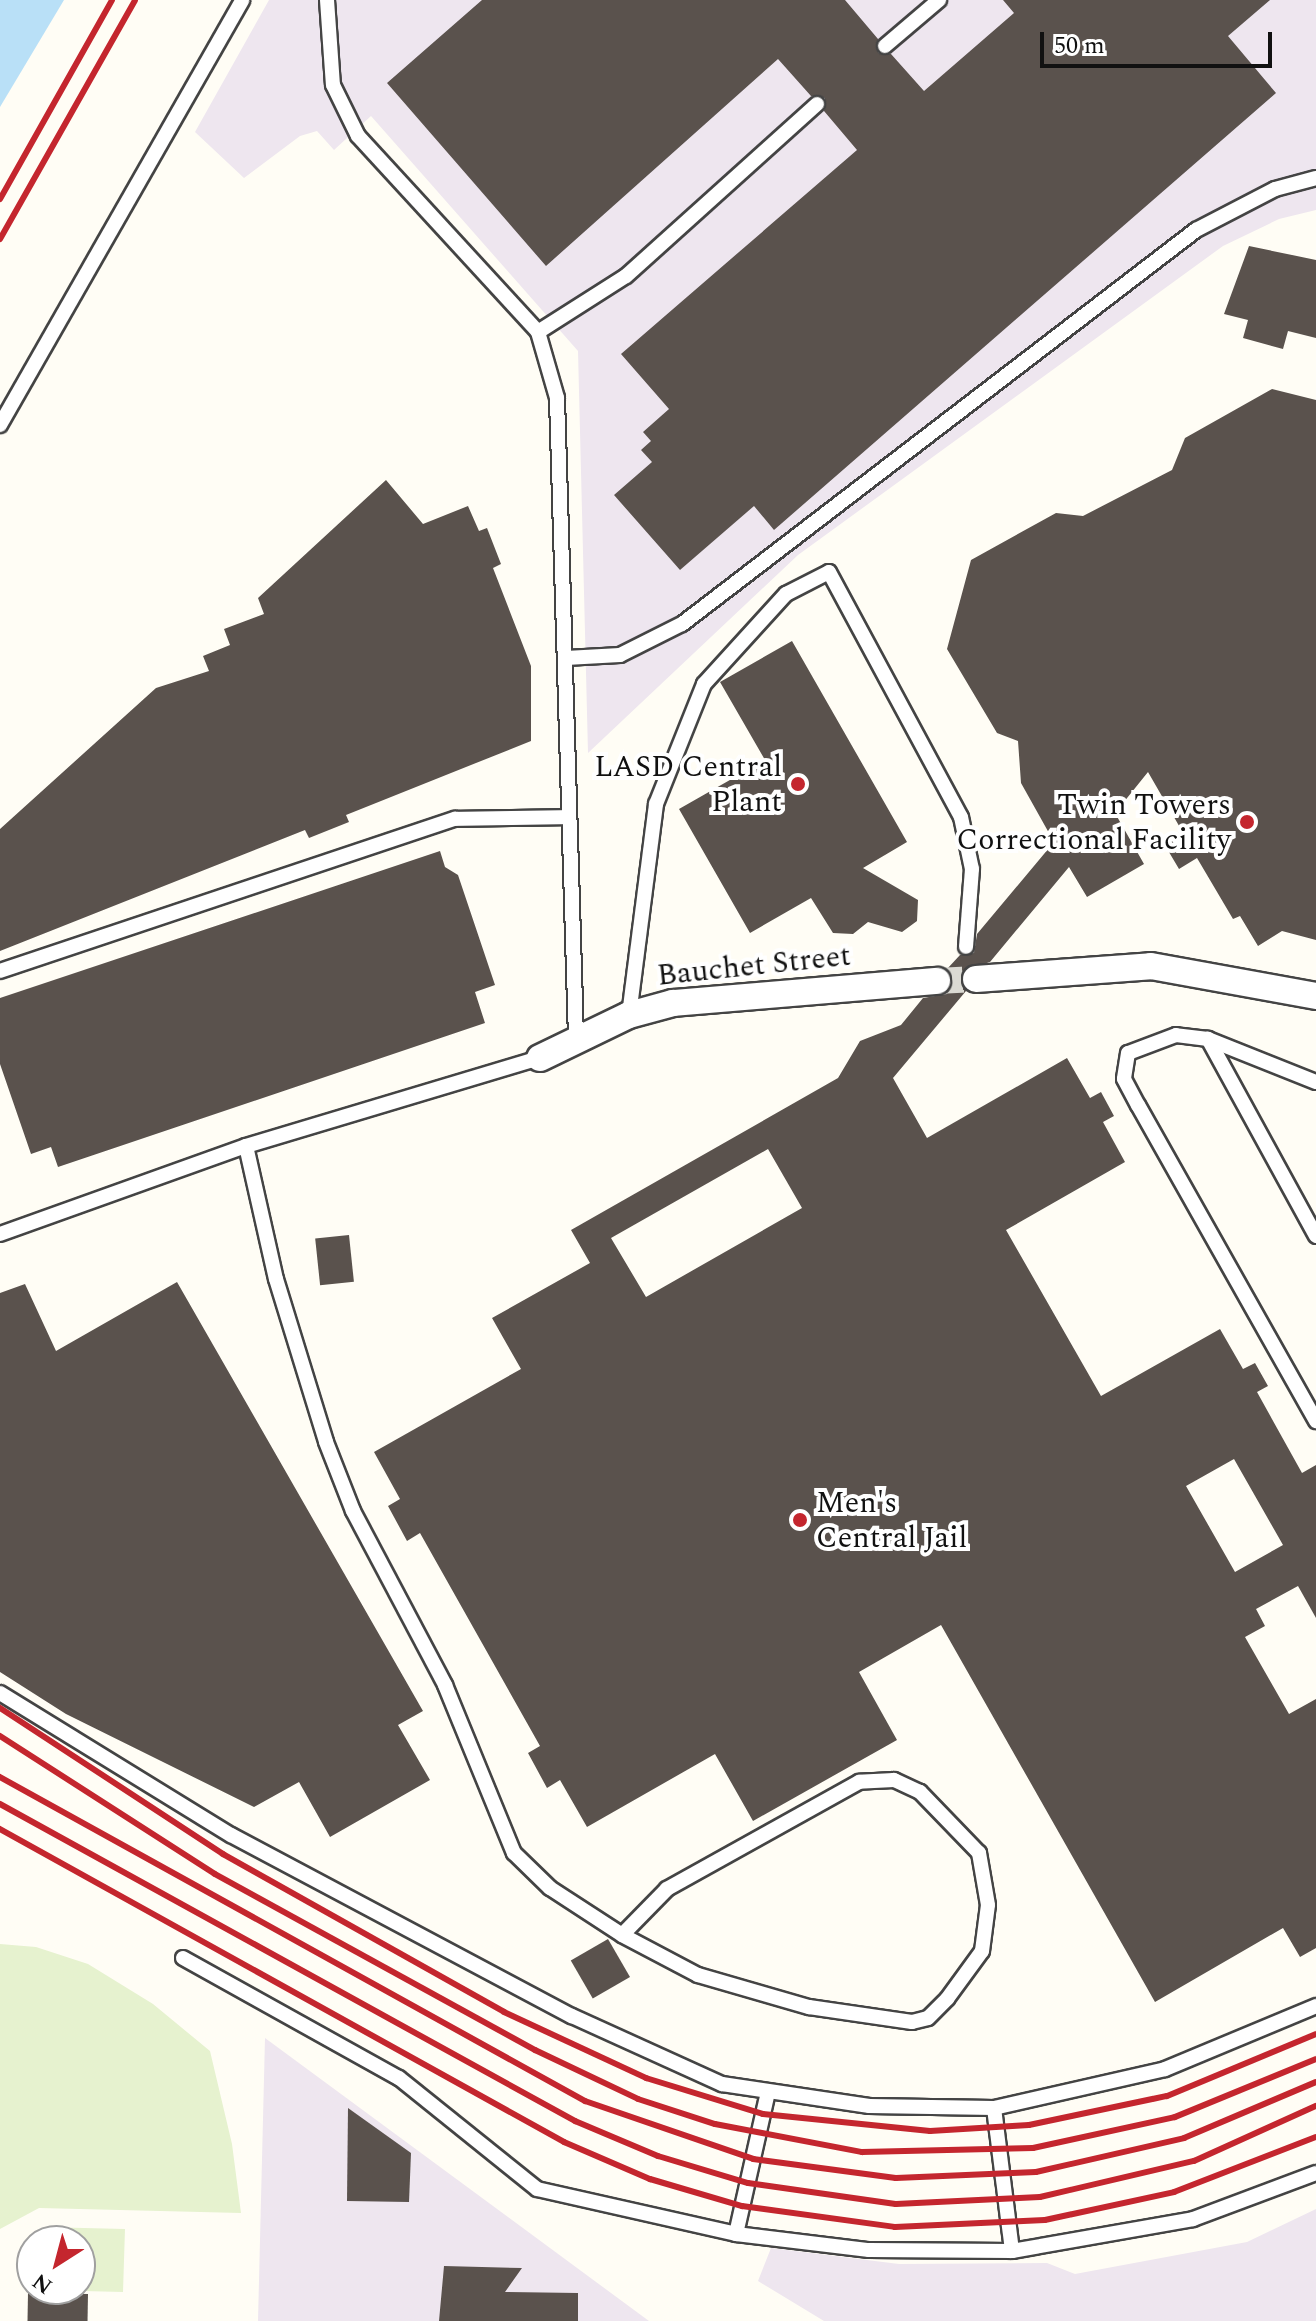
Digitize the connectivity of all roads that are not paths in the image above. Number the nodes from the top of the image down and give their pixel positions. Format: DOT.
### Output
graph roads {
  1 [pos="242,0"];
  2 [pos="327,0"];
  3 [pos="939,0"];
  4 [pos="885,46"];
  5 [pos="817,104"];
  6 [pos="1316,178"];
  7 [pos="538,332"];
  8 [pos="0,425"];
  9 [pos="566,658"];
  10 [pos="568,817"];
  11 [pos="966,947"];
  12 [pos="0,971"];
  13 [pos="976,979"];
  14 [pos="937,981"];
  15 [pos="1316,996"];
  16 [pos="629,1015"];
  17 [pos="576,1039"];
  18 [pos="1208,1039"];
  19 [pos="540,1058"];
  20 [pos="1316,1082"];
  21 [pos="246,1146"];
  22 [pos="0,1234"];
  23 [pos="1316,1236"];
  24 [pos="1316,1421"];
  25 [pos="0,1693"];
  26 [pos="622,1935"];
  27 [pos="183,1958"];
  28 [pos="1316,2006"];
  29 [pos="768,2092"];
  30 [pos="994,2108"];
  31 [pos="1316,2173"];
  32 [pos="736,2234"];
  33 [pos="1012,2251"];
  1 -- 8 [label="lane"];
  2 -- 7 [label="lane"];
  3 -- 4 [label="lane"];
  5 -- 7 [label="lane"];
  6 -- 9 [label="lane"];
  7 -- 9 [label="lane"];
  9 -- 10 [label="lane"];
  10 -- 12 [label="lane"];
  10 -- 17 [label="lane"];
  11 -- 16 [label="lane"];
  13 -- 15 [label="street"];
  14 -- 16 [label="street, Bauchet Street"];
  16 -- 17 [label="street, Bauchet Street"];
  17 -- 19 [label="street, Bauchet Street"];
  18 -- 20 [label="lane"];
  18 -- 23 [label="lane"];
  18 -- 24 [label="lane"];
  19 -- 21 [label="lane"];
  21 -- 22 [label="lane"];
  21 -- 26 [label="lane"];
  25 -- 29 [label="lane"];
  26 -- 26 [label="lane"];
  27 -- 32 [label="lane"];
  28 -- 30 [label="lane"];
  29 -- 30 [label="lane"];
  29 -- 32 [label="lane"];
  30 -- 33 [label="lane"];
  31 -- 33 [label="lane"];
  32 -- 33 [label="lane"];
}
